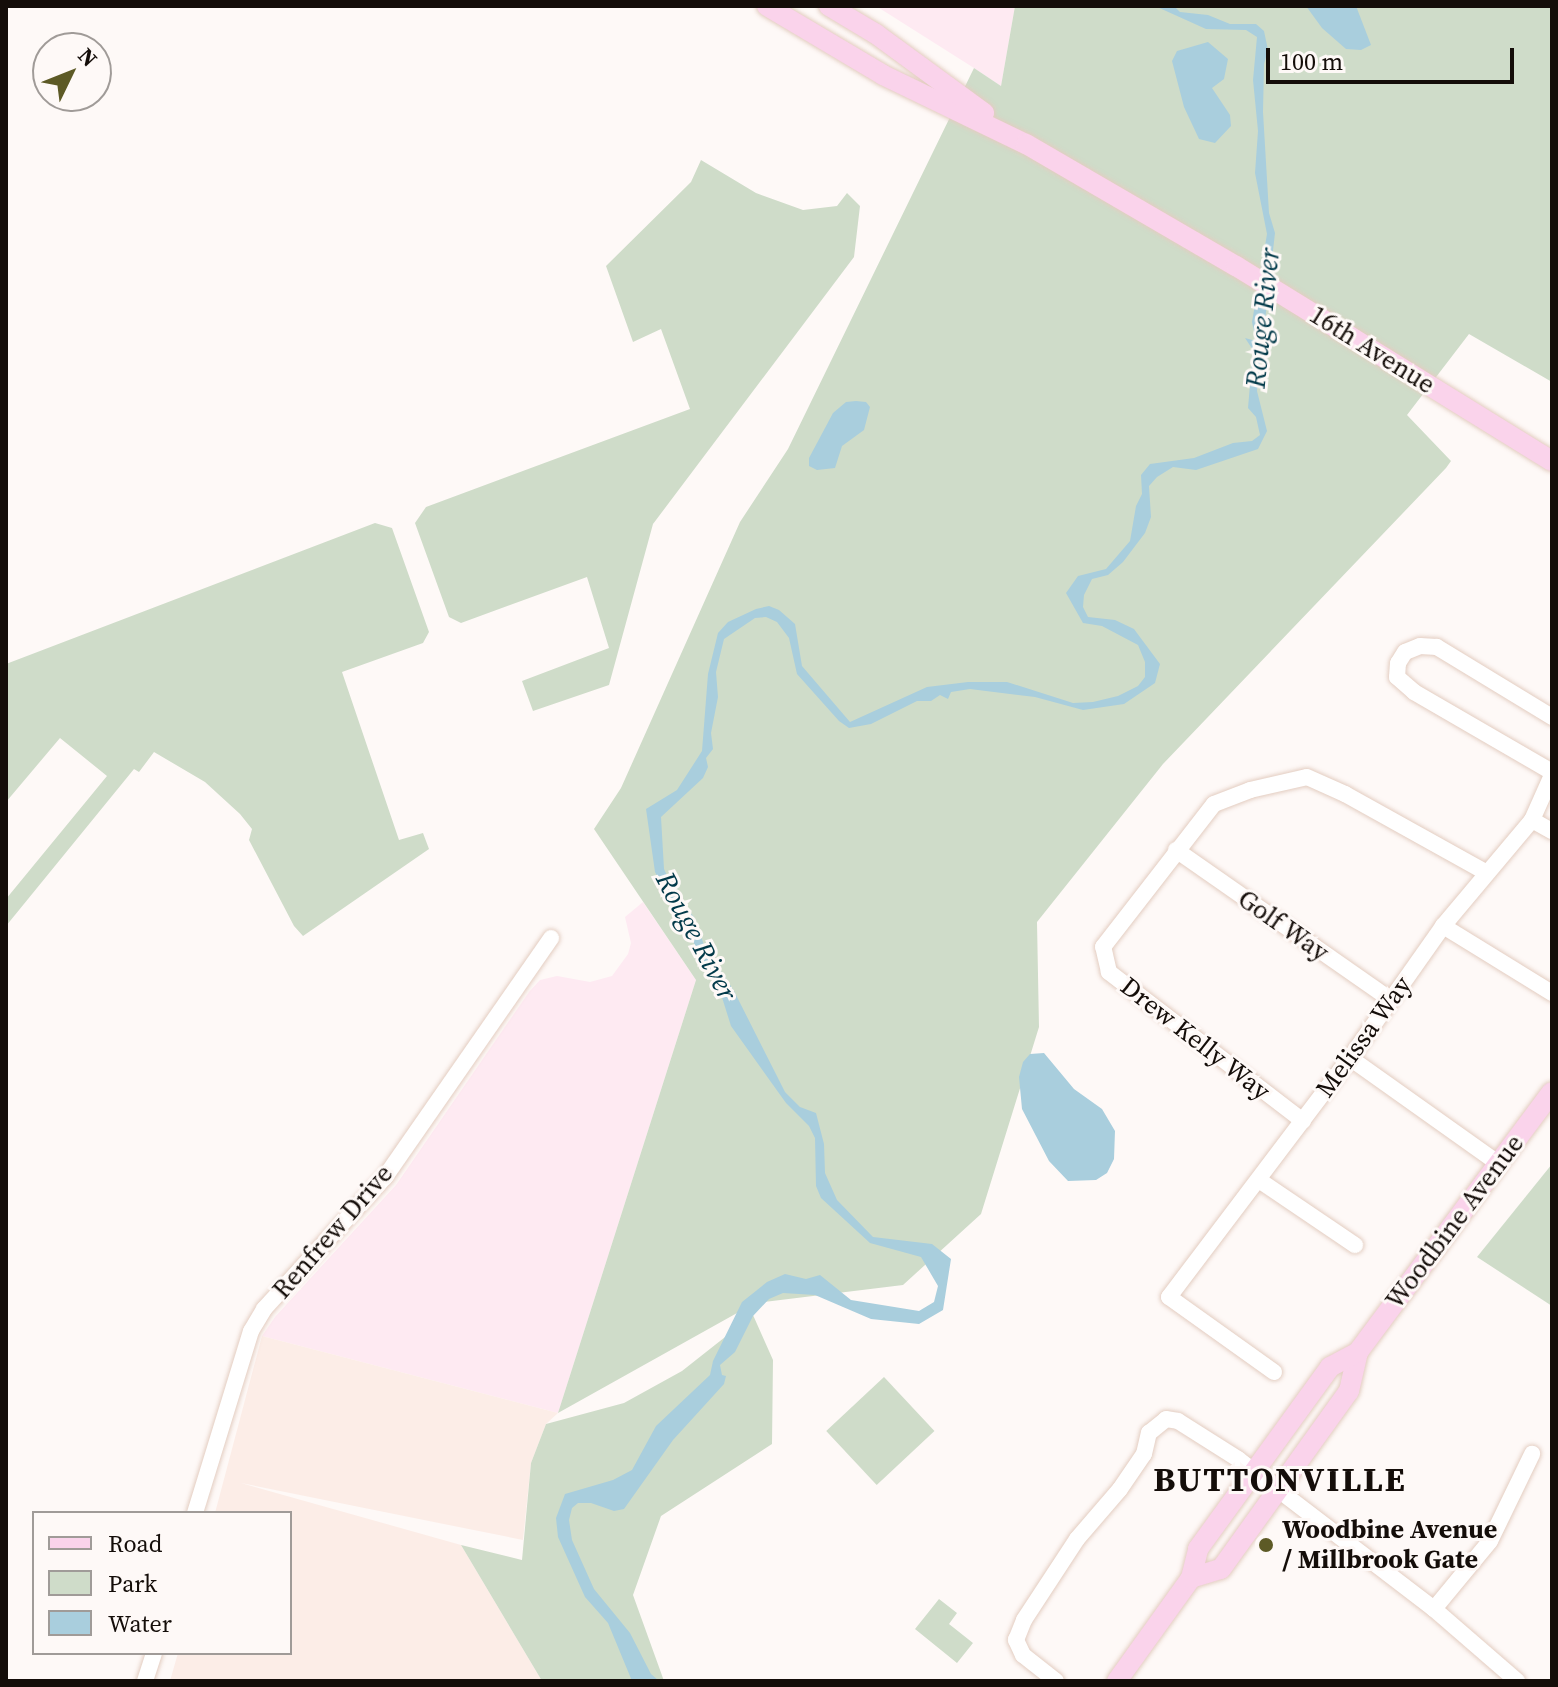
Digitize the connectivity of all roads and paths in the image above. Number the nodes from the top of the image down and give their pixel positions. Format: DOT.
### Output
graph roads {
  1 [pos="767,6"];
  2 [pos="829,6"];
  3 [pos="1026,144"];
  4 [pos="1552,461"];
  5 [pos="1552,717"];
  6 [pos="1552,774"];
  7 [pos="1532,820"];
  8 [pos="1552,831"];
  9 [pos="1176,850"];
  10 [pos="1485,872"];
  11 [pos="1443,926"];
  12 [pos="551,938"];
  13 [pos="1552,993"];
  14 [pos="1391,1000"];
  15 [pos="1350,1058"];
  16 [pos="1552,1092"];
  17 [pos="1303,1121"];
  18 [pos="1499,1164"];
  19 [pos="1259,1180"];
  20 [pos="1355,1245"];
  21 [pos="1358,1352"];
  22 [pos="1274,1372"];
  23 [pos="1532,1454"];
  24 [pos="1256,1473"];
  25 [pos="1277,1489"];
  26 [pos="196,1511"];
  27 [pos="1191,1578"];
  28 [pos="1434,1609"];
  29 [pos="153,1655"];
  30 [pos="145,1681"];
  31 [pos="1056,1681"];
  32 [pos="1117,1681"];
  33 [pos="1517,1681"];
  1 -- 3 [label="main road, 16th Avenue"];
  2 -- 3 [label="main road, 16th Avenue"];
  3 -- 4 [label="main road, 16th Avenue"];
  5 -- 6 [label="street"];
  6 -- 7 [label="street, Melissa Way"];
  7 -- 8 [label="street"];
  7 -- 10 [label="street, Melissa Way"];
  9 -- 10 [label="street, Drew Kelly Way"];
  9 -- 14 [label="street, Golf Way"];
  9 -- 17 [label="street, Drew Kelly Way"];
  10 -- 11 [label="street, Melissa Way"];
  11 -- 13 [label="street"];
  11 -- 14 [label="street, Melissa Way"];
  12 -- 26 [label="street, Renfrew Drive"];
  14 -- 15 [label="street, Melissa Way"];
  15 -- 17 [label="street, Melissa Way"];
  15 -- 18 [label="street"];
  16 -- 18 [label="main road, Woodbine Avenue"];
  17 -- 19 [label="street, Melissa Way"];
  18 -- 21 [label="main road, Woodbine Avenue"];
  19 -- 20 [label="street"];
  19 -- 22 [label="street, Melissa Way"];
  21 -- 24 [label="main road, Woodbine Avenue"];
  21 -- 25 [label="main road, Woodbine Avenue"];
  23 -- 28 [label="street"];
  24 -- 25 [label="street"];
  24 -- 27 [label="main road, Woodbine Avenue"];
  24 -- 31 [label="street"];
  25 -- 27 [label="main road, Woodbine Avenue"];
  25 -- 28 [label="street"];
  27 -- 32 [label="main road, Woodbine Avenue"];
  28 -- 33 [label="street"];
  29 -- 30 [label="street"];
}
